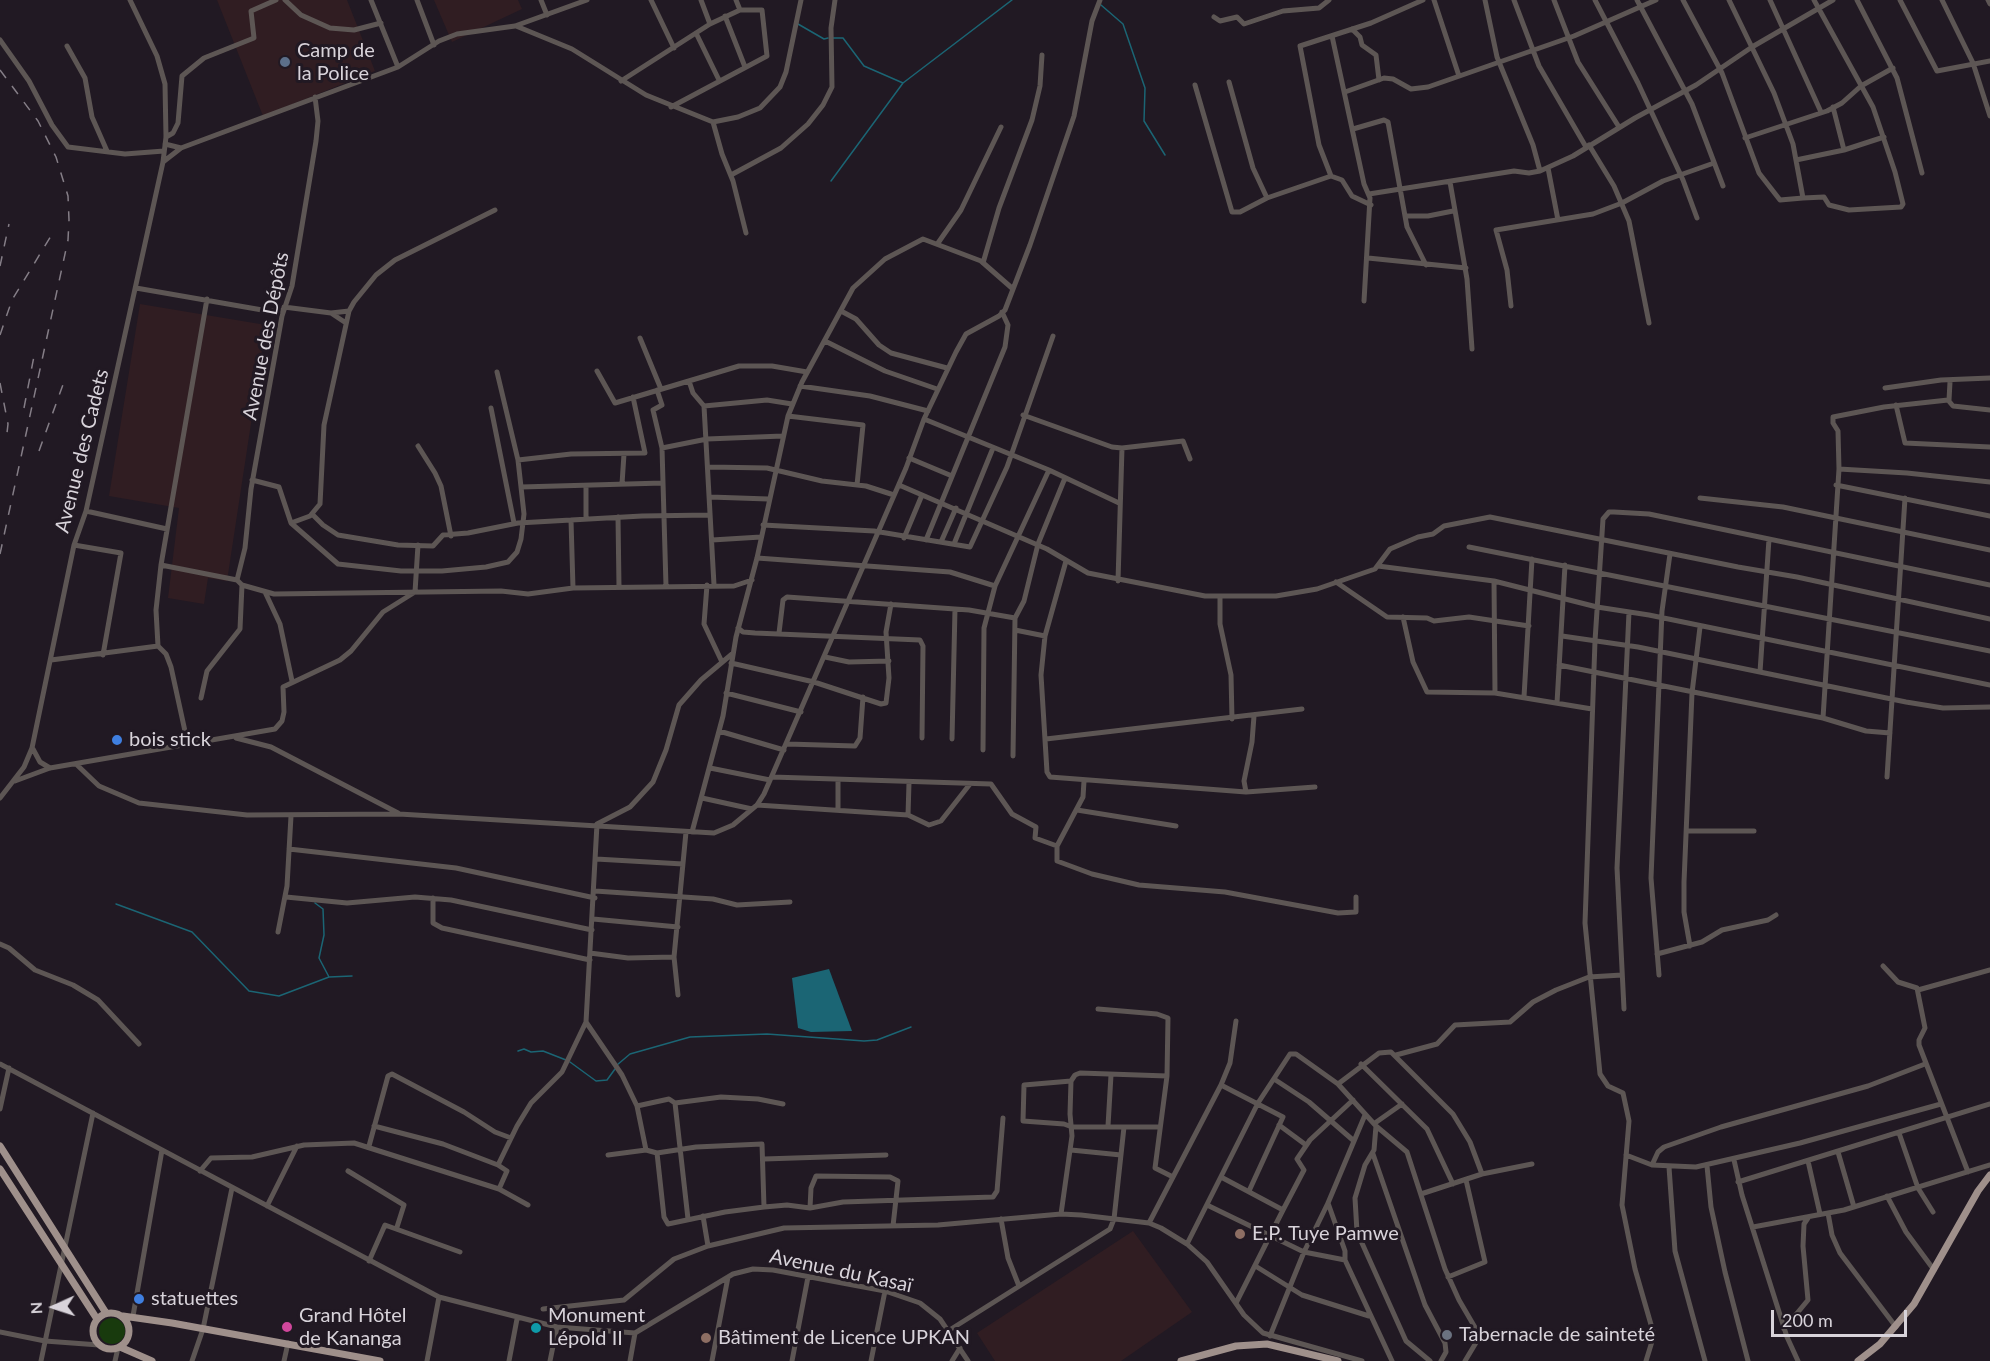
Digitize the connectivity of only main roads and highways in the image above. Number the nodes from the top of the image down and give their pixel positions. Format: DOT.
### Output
graph roads {
  1 [pos="0,1146"];
  2 [pos="0,1169"];
  3 [pos="1990,1175"];
  4 [pos="106,1313"];
  5 [pos="123,1316"];
  6 [pos="97,1318"];
  7 [pos="119,1347"];
  8 [pos="1334,1357"];
  9 [pos="1318,1358"];
  10 [pos="354,1359"];
  11 [pos="152,1361"];
  12 [pos="380,1361"];
  13 [pos="1181,1361"];
  14 [pos="1858,1361"];
  1 -- 4 [label="main road"];
  2 -- 6 [label="main road"];
  3 -- 14 [label="main road"];
  4 -- 5 [label="main road"];
  4 -- 6 [label="main road"];
  5 -- 7 [label="main road"];
  5 -- 10 [label="main road"];
  6 -- 7 [label="main road"];
  7 -- 11 [label="main road"];
  8 -- 9 [label="main road"];
  9 -- 13 [label="main road"];
  10 -- 12 [label="main road"];
}
